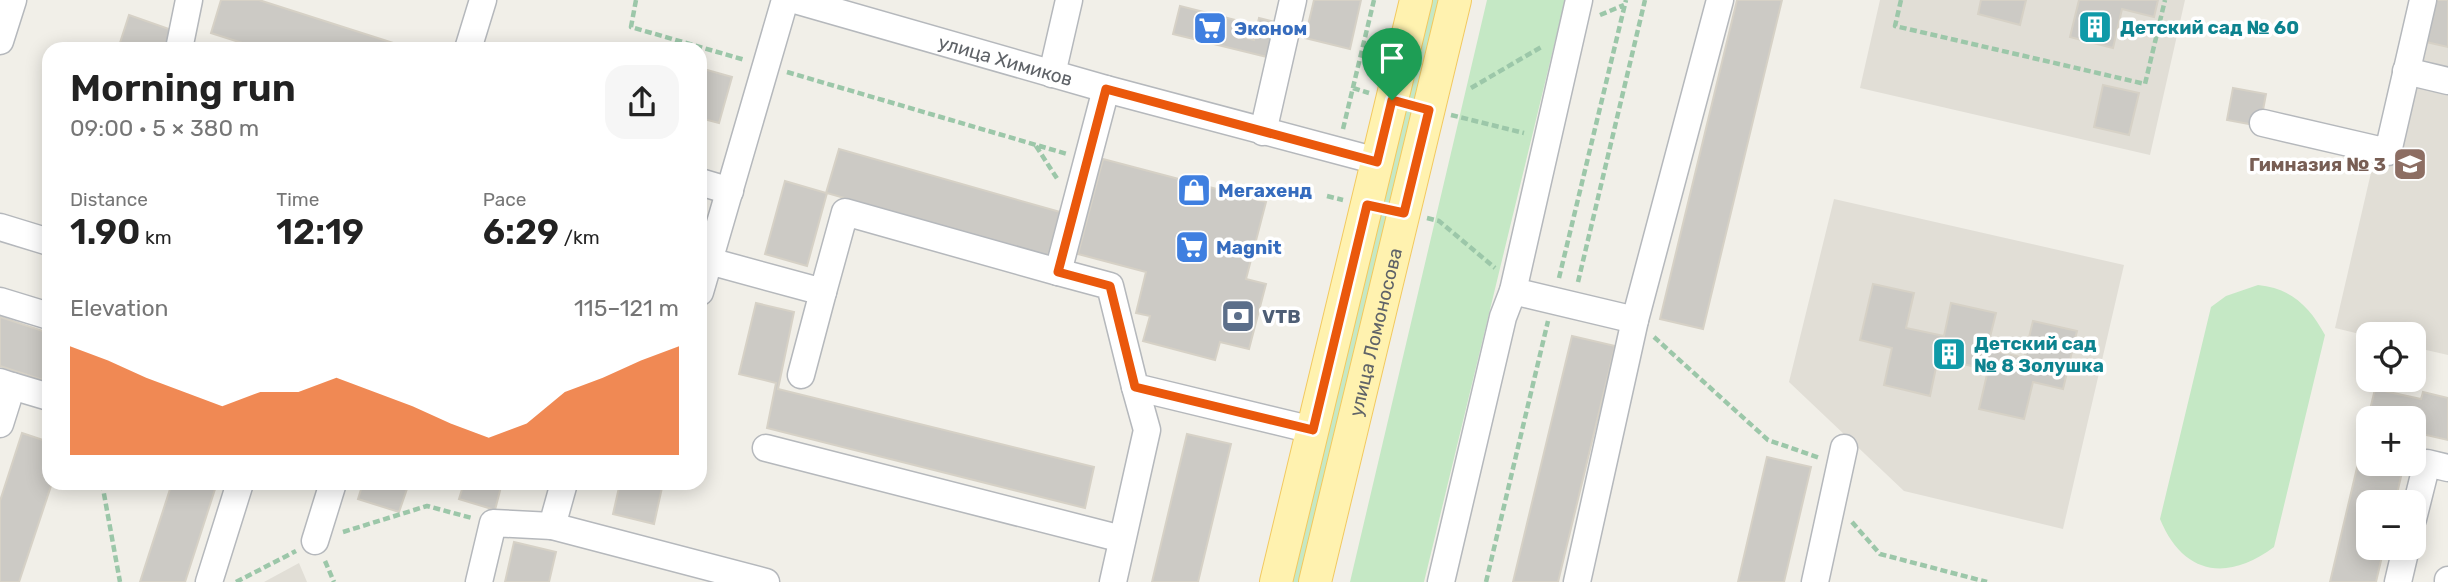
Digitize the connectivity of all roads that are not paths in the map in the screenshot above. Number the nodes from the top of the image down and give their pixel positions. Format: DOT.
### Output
graph roads {
  1 [pos="13,0"];
  2 [pos="189,0"];
  3 [pos="483,0"];
  4 [pos="785,0"];
  5 [pos="795,0"];
  6 [pos="1069,0"];
  7 [pos="1293,0"];
  8 [pos="1416,0"];
  9 [pos="1455,0"];
  10 [pos="1579,0"];
  11 [pos="1720,0"];
  12 [pos="2423,0"];
  13 [pos="852,8"];
  14 [pos="0,41"];
  15 [pos="188,42"];
  16 [pos="470,42"];
  17 [pos="2406,71"];
  18 [pos="1052,74"];
  19 [pos="2448,81"];
  20 [pos="1106,89"];
  21 [pos="2263,123"];
  22 [pos="1263,132"];
  23 [pos="1377,162"];
  24 [pos="707,184"];
  25 [pos="730,191"];
  26 [pos="0,227"];
  27 [pos="42,240"];
  28 [pos="709,261"];
  29 [pos="707,268"];
  30 [pos="1058,272"];
  31 [pos="1514,288"];
  32 [pos="823,292"];
  33 [pos="0,301"];
  34 [pos="42,314"];
  35 [pos="1635,320"];
  36 [pos="801,375"];
  37 [pos="6,384"];
  38 [pos="1135,387"];
  39 [pos="42,395"];
  40 [pos="0,424"];
  41 [pos="1313,430"];
  42 [pos="766,448"];
  43 [pos="1842,456"];
  44 [pos="2448,468"];
  45 [pos="238,490"];
  46 [pos="331,490"];
  47 [pos="562,490"];
  48 [pos="2420,490"];
  49 [pos="552,526"];
  50 [pos="1122,539"];
  51 [pos="315,541"];
  52 [pos="2403,560"];
  53 [pos="209,582"];
  54 [pos="479,582"];
  55 [pos="766,582"];
  56 [pos="1113,582"];
  57 [pos="1276,582"];
  58 [pos="1315,582"];
  59 [pos="1441,582"];
  60 [pos="1577,582"];
  61 [pos="1815,582"];
  62 [pos="2398,582"];
  1 -- 14 [label="street"];
  2 -- 15 [label="street"];
  3 -- 16 [label="street"];
  4 -- 25 [label="street"];
  5 -- 13 [label="street, улица Химиков"];
  6 -- 18 [label="street"];
  7 -- 22 [label="street"];
  8 -- 23 [label="main road, улица Ломоносова"];
  9 -- 58 [label="main road, улица Ломоносова"];
  10 -- 31 [label="street"];
  11 -- 35 [label="street"];
  12 -- 17 [label="street"];
  13 -- 18 [label="street, улица Химиков"];
  17 -- 19 [label="street"];
  17 -- 21 [label="street"];
  18 -- 20 [label="street, улица Химиков"];
  20 -- 22 [label="street, улица Химиков"];
  20 -- 30 [label="street"];
  22 -- 23 [label="street, улица Химиков"];
  23 -- 41 [label="main road, улица Ломоносова"];
  24 -- 25 [label="street"];
  25 -- 28 [label="street"];
  26 -- 27 [label="street"];
  28 -- 29 [label="street"];
  28 -- 32 [label="street"];
  30 -- 32 [label="street"];
  30 -- 38 [label="street"];
  31 -- 35 [label="street"];
  31 -- 59 [label="street"];
  32 -- 36 [label="street"];
  33 -- 34 [label="street"];
  35 -- 60 [label="street"];
  37 -- 39 [label="street"];
  37 -- 40 [label="street"];
  38 -- 41 [label="street"];
  38 -- 50 [label="street"];
  41 -- 57 [label="main road, улица Ломоносова"];
  42 -- 50 [label="street"];
  43 -- 61 [label="street"];
  44 -- 48 [label="street"];
  45 -- 53 [label="street"];
  46 -- 51 [label="street"];
  47 -- 49 [label="street"];
  49 -- 54 [label="street"];
  49 -- 55 [label="street"];
  50 -- 56 [label="street"];
  52 -- 62 [label="street"];
}
